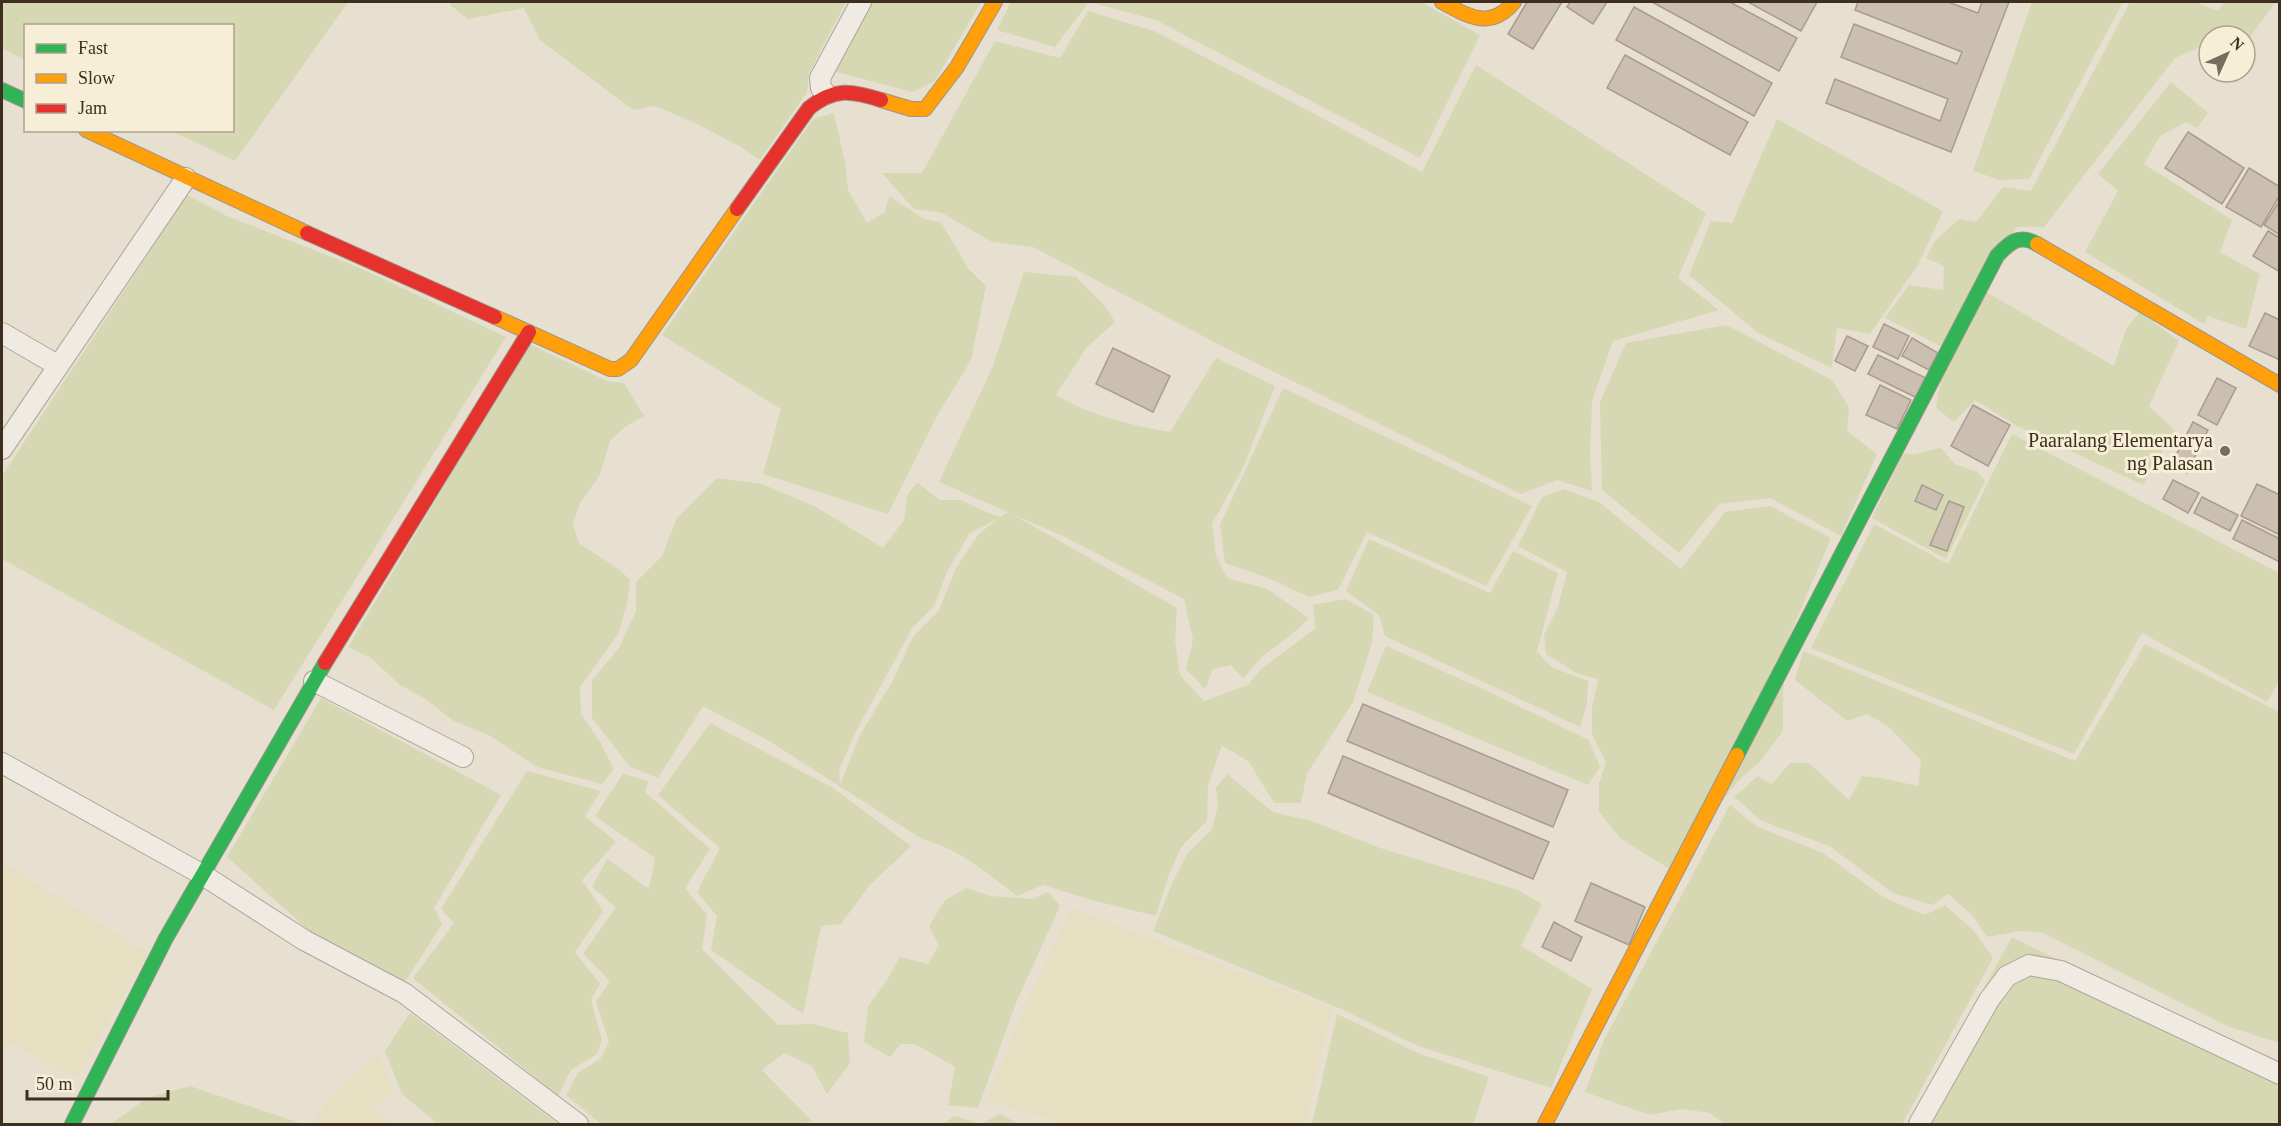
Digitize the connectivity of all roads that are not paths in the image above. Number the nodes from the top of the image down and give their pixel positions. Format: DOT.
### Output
graph roads {
  1 [pos="861,2"];
  2 [pos="995,2"];
  3 [pos="1442,2"];
  4 [pos="1514,2"];
  5 [pos="2,90"];
  6 [pos="826,94"];
  7 [pos="24,100"];
  8 [pos="90,132"];
  9 [pos="186,178"];
  10 [pos="529,332"];
  11 [pos="2,333"];
  12 [pos="57,365"];
  13 [pos="2280,385"];
  14 [pos="2,448"];
  15 [pos="314,681"];
  16 [pos="463,757"];
  17 [pos="2,763"];
  18 [pos="203,875"];
  19 [pos="2280,1074"];
  20 [pos="72,1125"];
  21 [pos="578,1125"];
  22 [pos="1545,1125"];
  23 [pos="1919,1125"];
  1 -- 6 [label="street"];
  2 -- 6 [label="street"];
  3 -- 4 [label="street"];
  5 -- 7 [label="street"];
  6 -- 10 [label="street"];
  8 -- 9 [label="street"];
  9 -- 10 [label="street"];
  9 -- 12 [label="street"];
  10 -- 15 [label="street"];
  11 -- 12 [label="street"];
  12 -- 14 [label="street"];
  13 -- 22 [label="street"];
  15 -- 16 [label="street"];
  15 -- 18 [label="street"];
  17 -- 18 [label="street"];
  18 -- 20 [label="street"];
  18 -- 21 [label="street"];
  19 -- 23 [label="street"];
}
